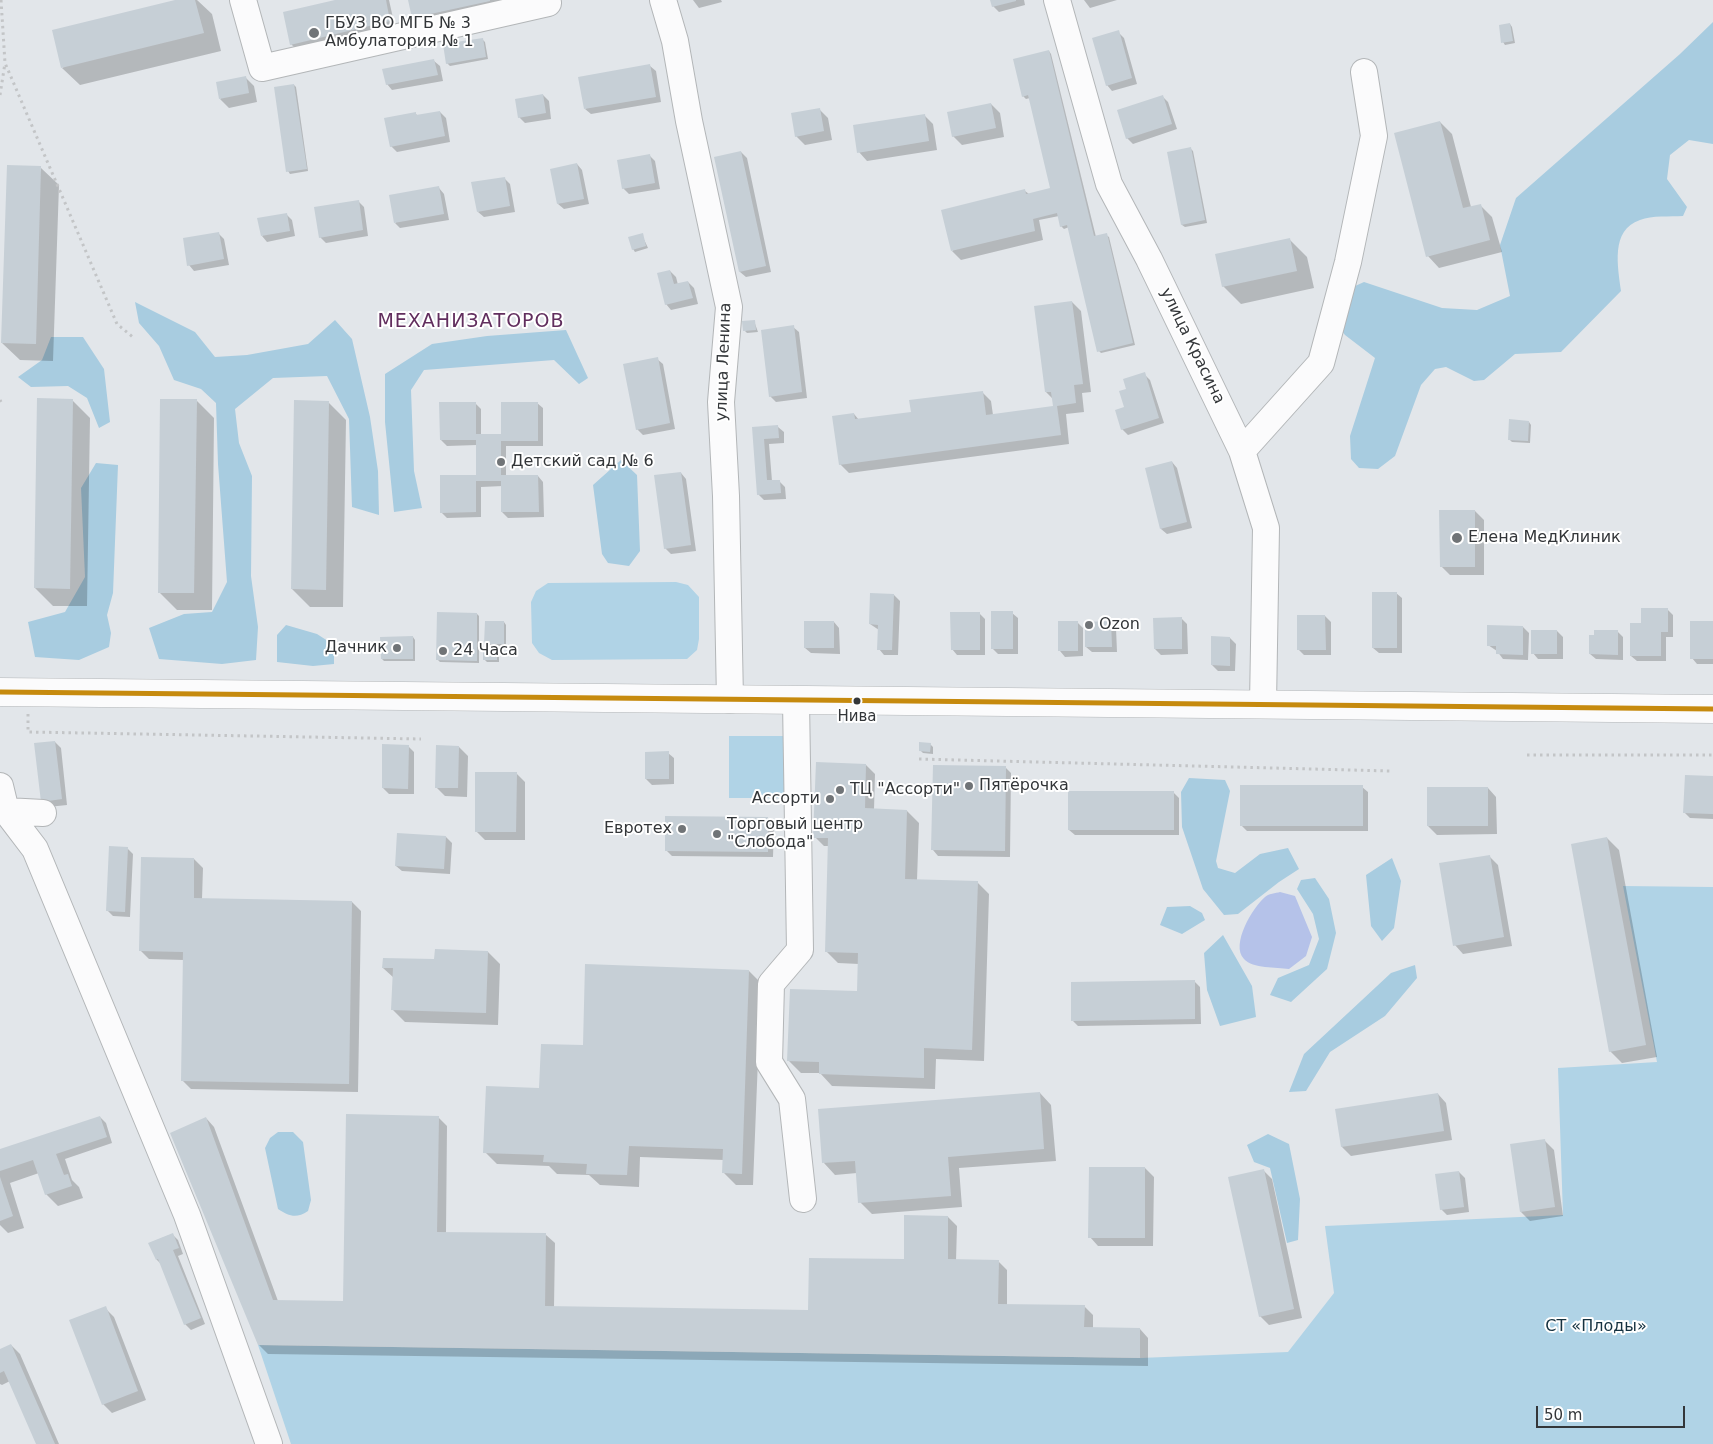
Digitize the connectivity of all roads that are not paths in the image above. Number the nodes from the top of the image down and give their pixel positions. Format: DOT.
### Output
graph roads {
  1 [pos="243,0"];
  2 [pos="663,0"];
  3 [pos="1057,0"];
  4 [pos="548,4"];
  5 [pos="1364,72"];
  6 [pos="1242,451"];
  7 [pos="0,692"];
  8 [pos="730,700"];
  9 [pos="796,701"];
  10 [pos="1263,704"];
  11 [pos="1713,709"];
  12 [pos="0,786"];
  13 [pos="6,811"];
  14 [pos="43,813"];
  15 [pos="803,1199"];
  16 [pos="270,1444"];
  1 -- 4 [label="street"];
  2 -- 8 [label="street, улица Ленина"];
  3 -- 6 [label="street, улица Красина"];
  5 -- 6 [label="street"];
  6 -- 10 [label="street, улица Красина"];
  7 -- 8 [label="main road"];
  8 -- 9 [label="main road"];
  9 -- 10 [label="main road"];
  9 -- 15 [label="street"];
  10 -- 11 [label="main road"];
  12 -- 13 [label="street"];
  13 -- 14 [label="street"];
  13 -- 16 [label="street"];
}
